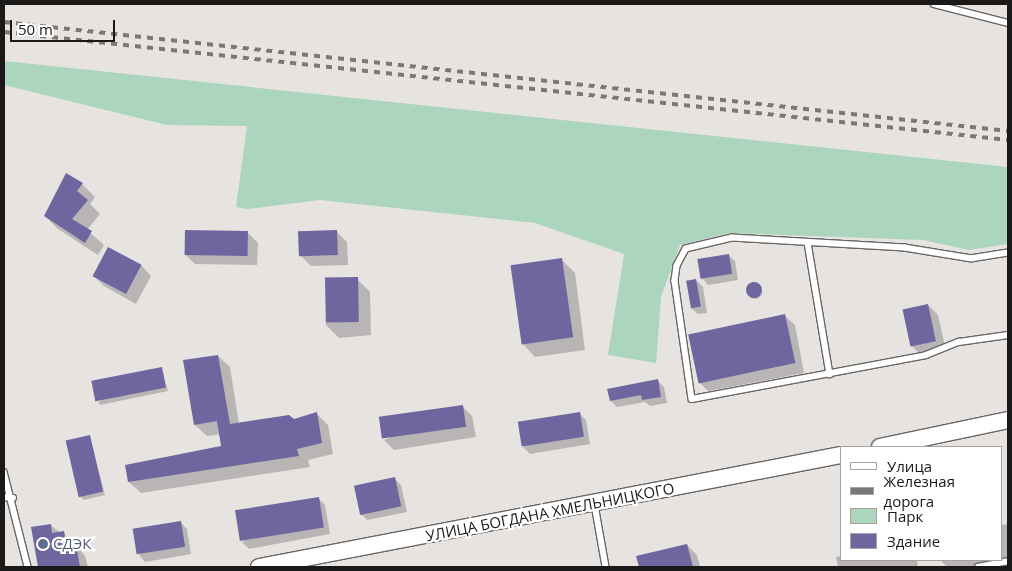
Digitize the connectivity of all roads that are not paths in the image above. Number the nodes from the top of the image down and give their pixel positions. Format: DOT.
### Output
graph roads {
  1 [pos="934,4"];
  2 [pos="1008,23"];
  3 [pos="808,243"];
  4 [pos="1008,252"];
  5 [pos="1008,335"];
  6 [pos="830,374"];
  7 [pos="1008,420"];
  8 [pos="885,446"];
  9 [pos="840,455"];
  10 [pos="4,472"];
  11 [pos="4,487"];
  12 [pos="4,496"];
  13 [pos="12,498"];
  14 [pos="595,505"];
  15 [pos="1008,561"];
  16 [pos="28,567"];
  17 [pos="259,567"];
  18 [pos="606,567"];
  19 [pos="978,567"];
  1 -- 2 [label="lane"];
  3 -- 4 [label="lane"];
  3 -- 6 [label="lane"];
  3 -- 6 [label="lane"];
  5 -- 6 [label="lane"];
  7 -- 8 [label="main road"];
  9 -- 14 [label="main road, УЛИЦА БОГДАНА ХМЕЛЬНИЦКОГО"];
  10 -- 13 [label="lane"];
  11 -- 13 [label="lane"];
  12 -- 13 [label="lane"];
  13 -- 16 [label="lane"];
  14 -- 17 [label="main road, УЛИЦА БОГДАНА ХМЕЛЬНИЦКОГО"];
  14 -- 18 [label="lane"];
  15 -- 19 [label="lane"];
}
